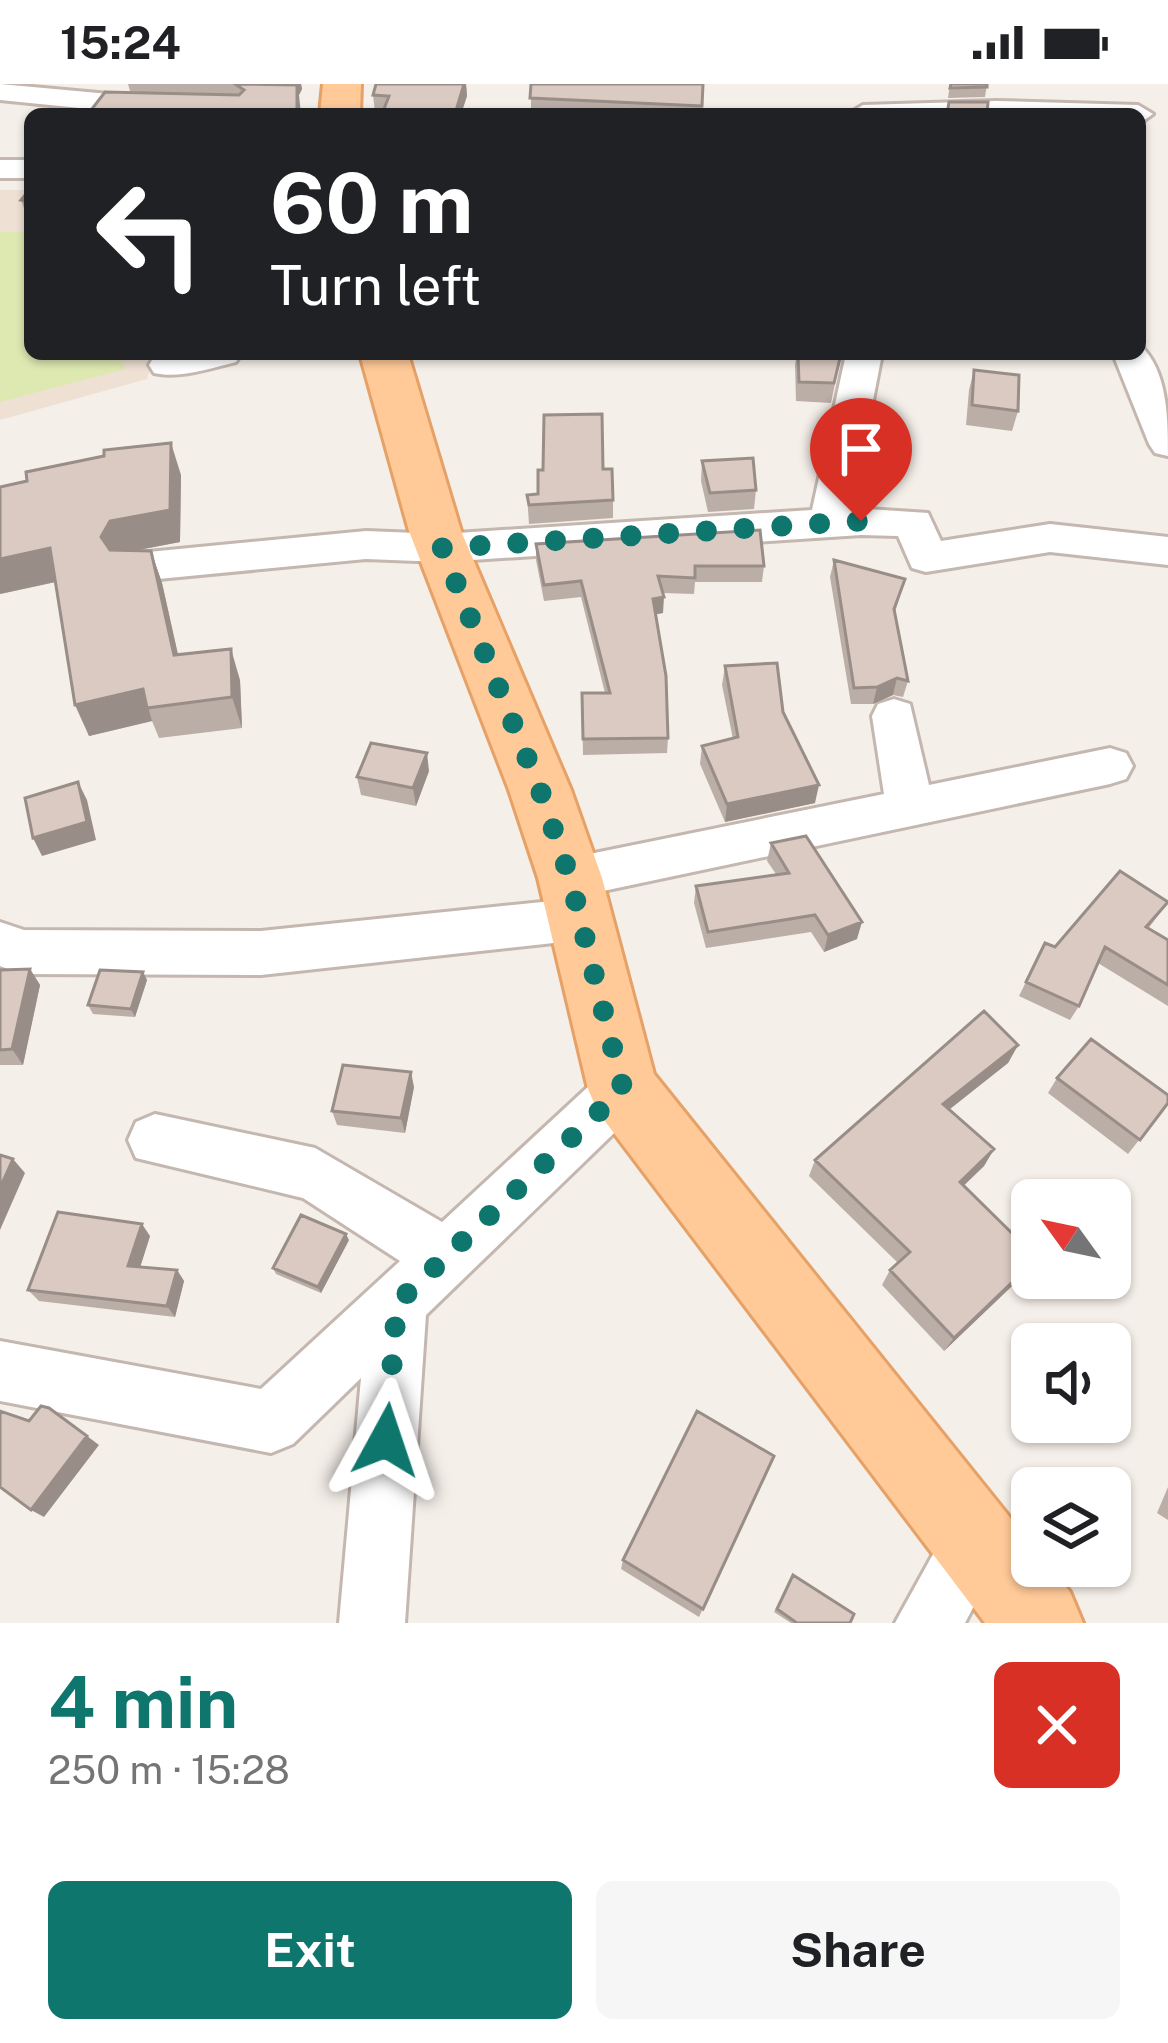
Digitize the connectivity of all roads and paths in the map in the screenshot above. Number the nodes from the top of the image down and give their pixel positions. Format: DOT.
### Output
graph roads {
  1 [pos="0,92"];
  2 [pos="167,108"];
  3 [pos="192,360"];
  4 [pos="386,360"];
  5 [pos="863,360"];
  6 [pos="1133,360"];
  7 [pos="166,365"];
  8 [pos="1168,444"];
  9 [pos="829,524"];
  10 [pos="442,548"];
  11 [pos="1168,551"];
  12 [pos="138,567"];
  13 [pos="894,716"];
  14 [pos="1110,766"];
  15 [pos="910,807"];
  16 [pos="576,898"];
  17 [pos="0,943"];
  18 [pos="623,1089"];
  19 [pos="155,1140"];
  20 [pos="445,1257"];
  21 [pos="397,1303"];
  22 [pos="0,1371"];
  23 [pos="976,1541"];
  24 [pos="371,1623"];
  25 [pos="928,1623"];
  26 [pos="1040,1623"];
  1 -- 2 [label="street"];
  3 -- 7 [label="street"];
  4 -- 10 [label="main road"];
  5 -- 9 [label="street"];
  6 -- 8 [label="street"];
  9 -- 10 [label="street"];
  9 -- 11 [label="street"];
  10 -- 12 [label="street"];
  10 -- 16 [label="main road"];
  13 -- 15 [label="street"];
  14 -- 15 [label="street"];
  15 -- 16 [label="street"];
  16 -- 17 [label="street"];
  16 -- 18 [label="main road"];
  18 -- 20 [label="street"];
  18 -- 23 [label="main road"];
  19 -- 20 [label="street"];
  20 -- 21 [label="street"];
  21 -- 22 [label="street"];
  21 -- 24 [label="street"];
  23 -- 25 [label="street"];
  23 -- 26 [label="main road"];
}
